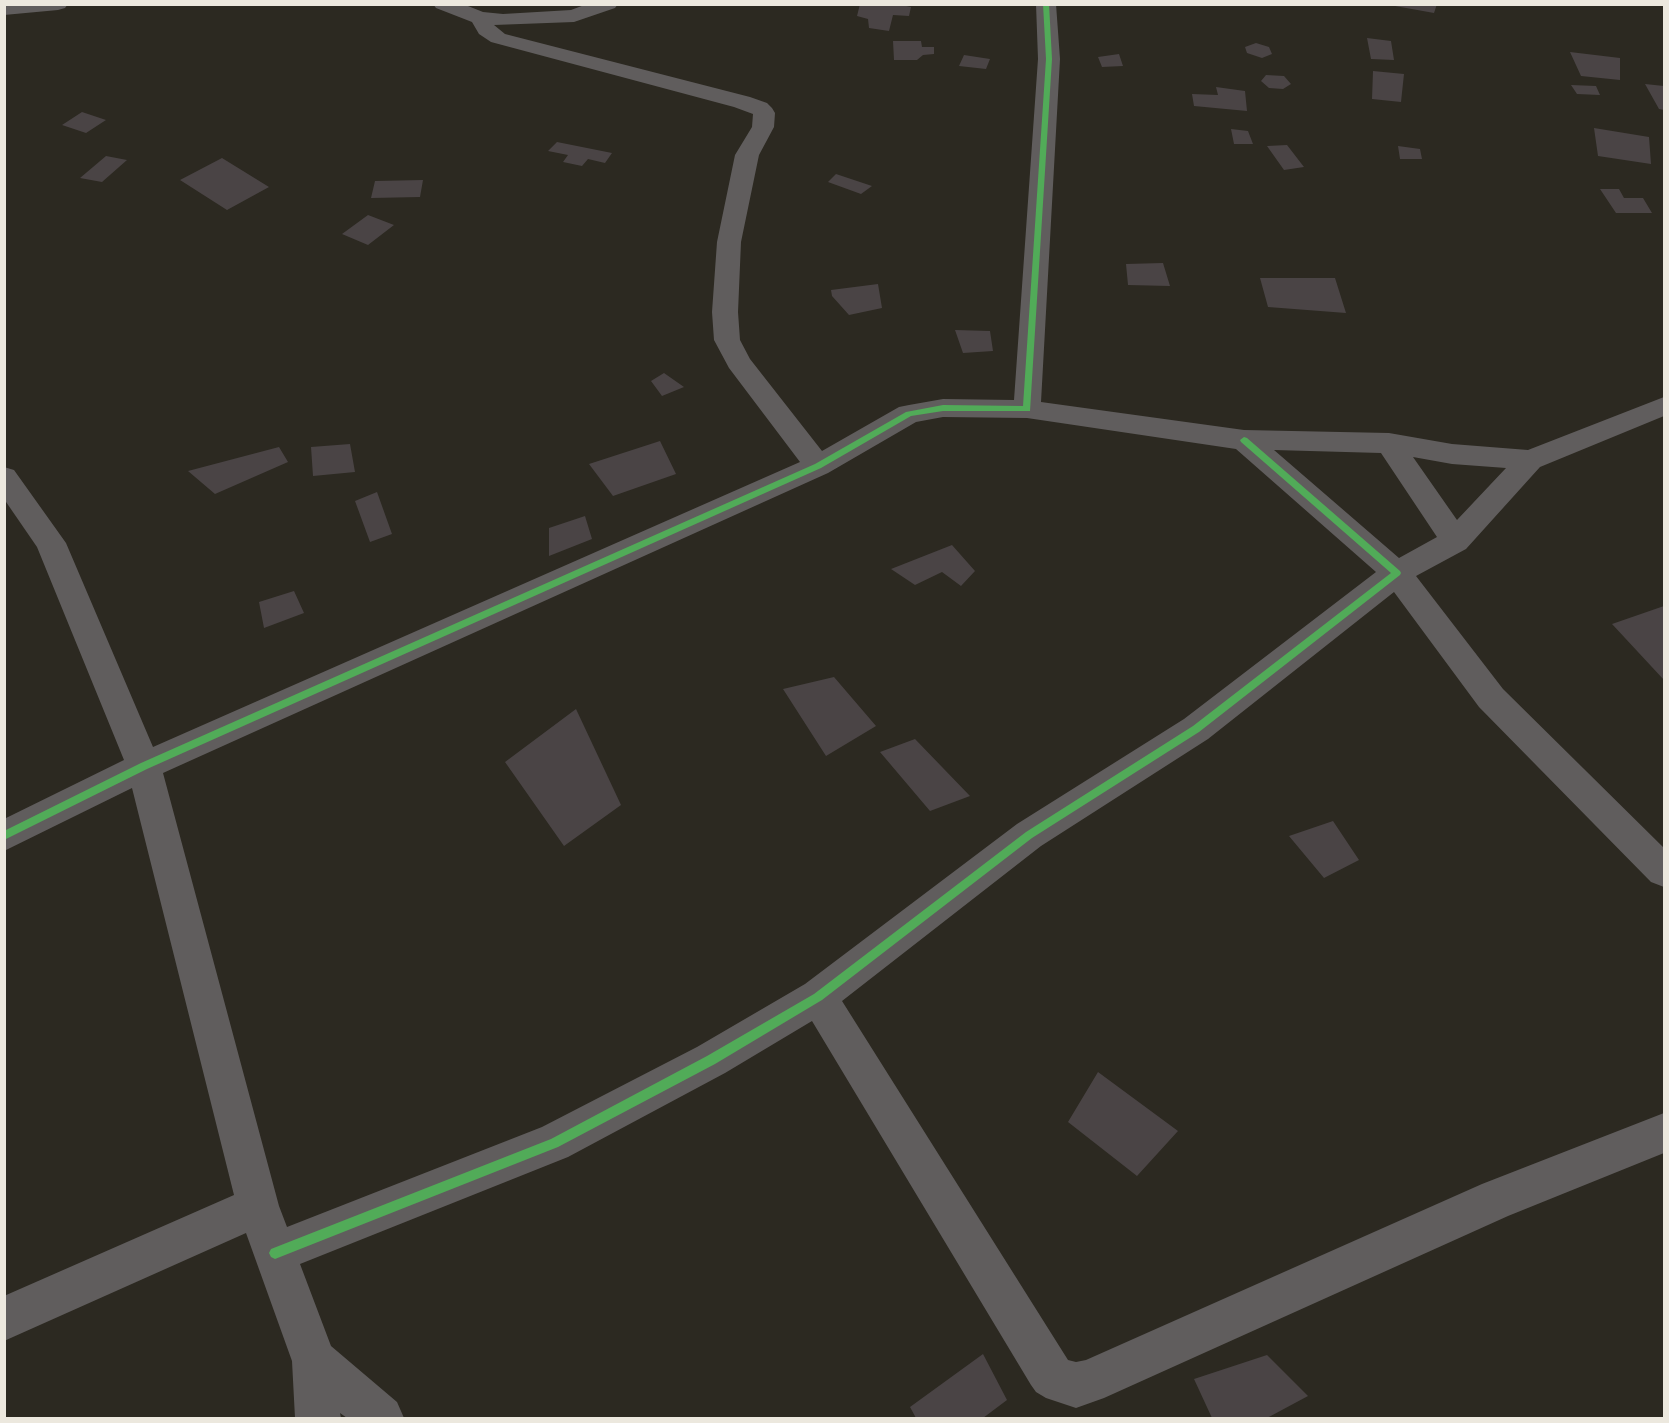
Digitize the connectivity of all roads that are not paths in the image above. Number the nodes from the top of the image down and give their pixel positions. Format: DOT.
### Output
graph roads {
  1 [pos="58,4"];
  2 [pos="443,4"];
  3 [pos="608,4"];
  4 [pos="1046,4"];
  5 [pos="4,9"];
  6 [pos="480,18"];
  7 [pos="1665,406"];
  8 [pos="1027,409"];
  9 [pos="1244,440"];
  10 [pos="1389,443"];
  11 [pos="1530,460"];
  12 [pos="818,466"];
  13 [pos="7,486"];
  14 [pos="1455,541"];
  15 [pos="1397,573"];
  16 [pos="144,766"];
  17 [pos="4,836"];
  18 [pos="1665,871"];
  19 [pos="818,997"];
  20 [pos="1665,1133"];
  21 [pos="258,1206"];
  22 [pos="275,1253"];
  23 [pos="4,1319"];
  24 [pos="314,1361"];
  25 [pos="318,1419"];
  26 [pos="381,1419"];
  1 -- 5 [label="street"];
  2 -- 6 [label="street"];
  3 -- 6 [label="street"];
  4 -- 8 [label="street"];
  6 -- 12 [label="street"];
  7 -- 11 [label="street"];
  8 -- 9 [label="street"];
  8 -- 12 [label="street"];
  9 -- 10 [label="street"];
  9 -- 15 [label="street"];
  10 -- 11 [label="street"];
  10 -- 14 [label="street"];
  11 -- 14 [label="street"];
  12 -- 16 [label="street"];
  13 -- 16 [label="street"];
  14 -- 15 [label="street"];
  15 -- 18 [label="street"];
  15 -- 19 [label="street"];
  16 -- 17 [label="street"];
  16 -- 21 [label="street"];
  19 -- 20 [label="street"];
  19 -- 22 [label="street"];
  21 -- 22 [label="street"];
  21 -- 23 [label="street"];
  22 -- 24 [label="street"];
  24 -- 25 [label="street"];
  24 -- 26 [label="street"];
}
